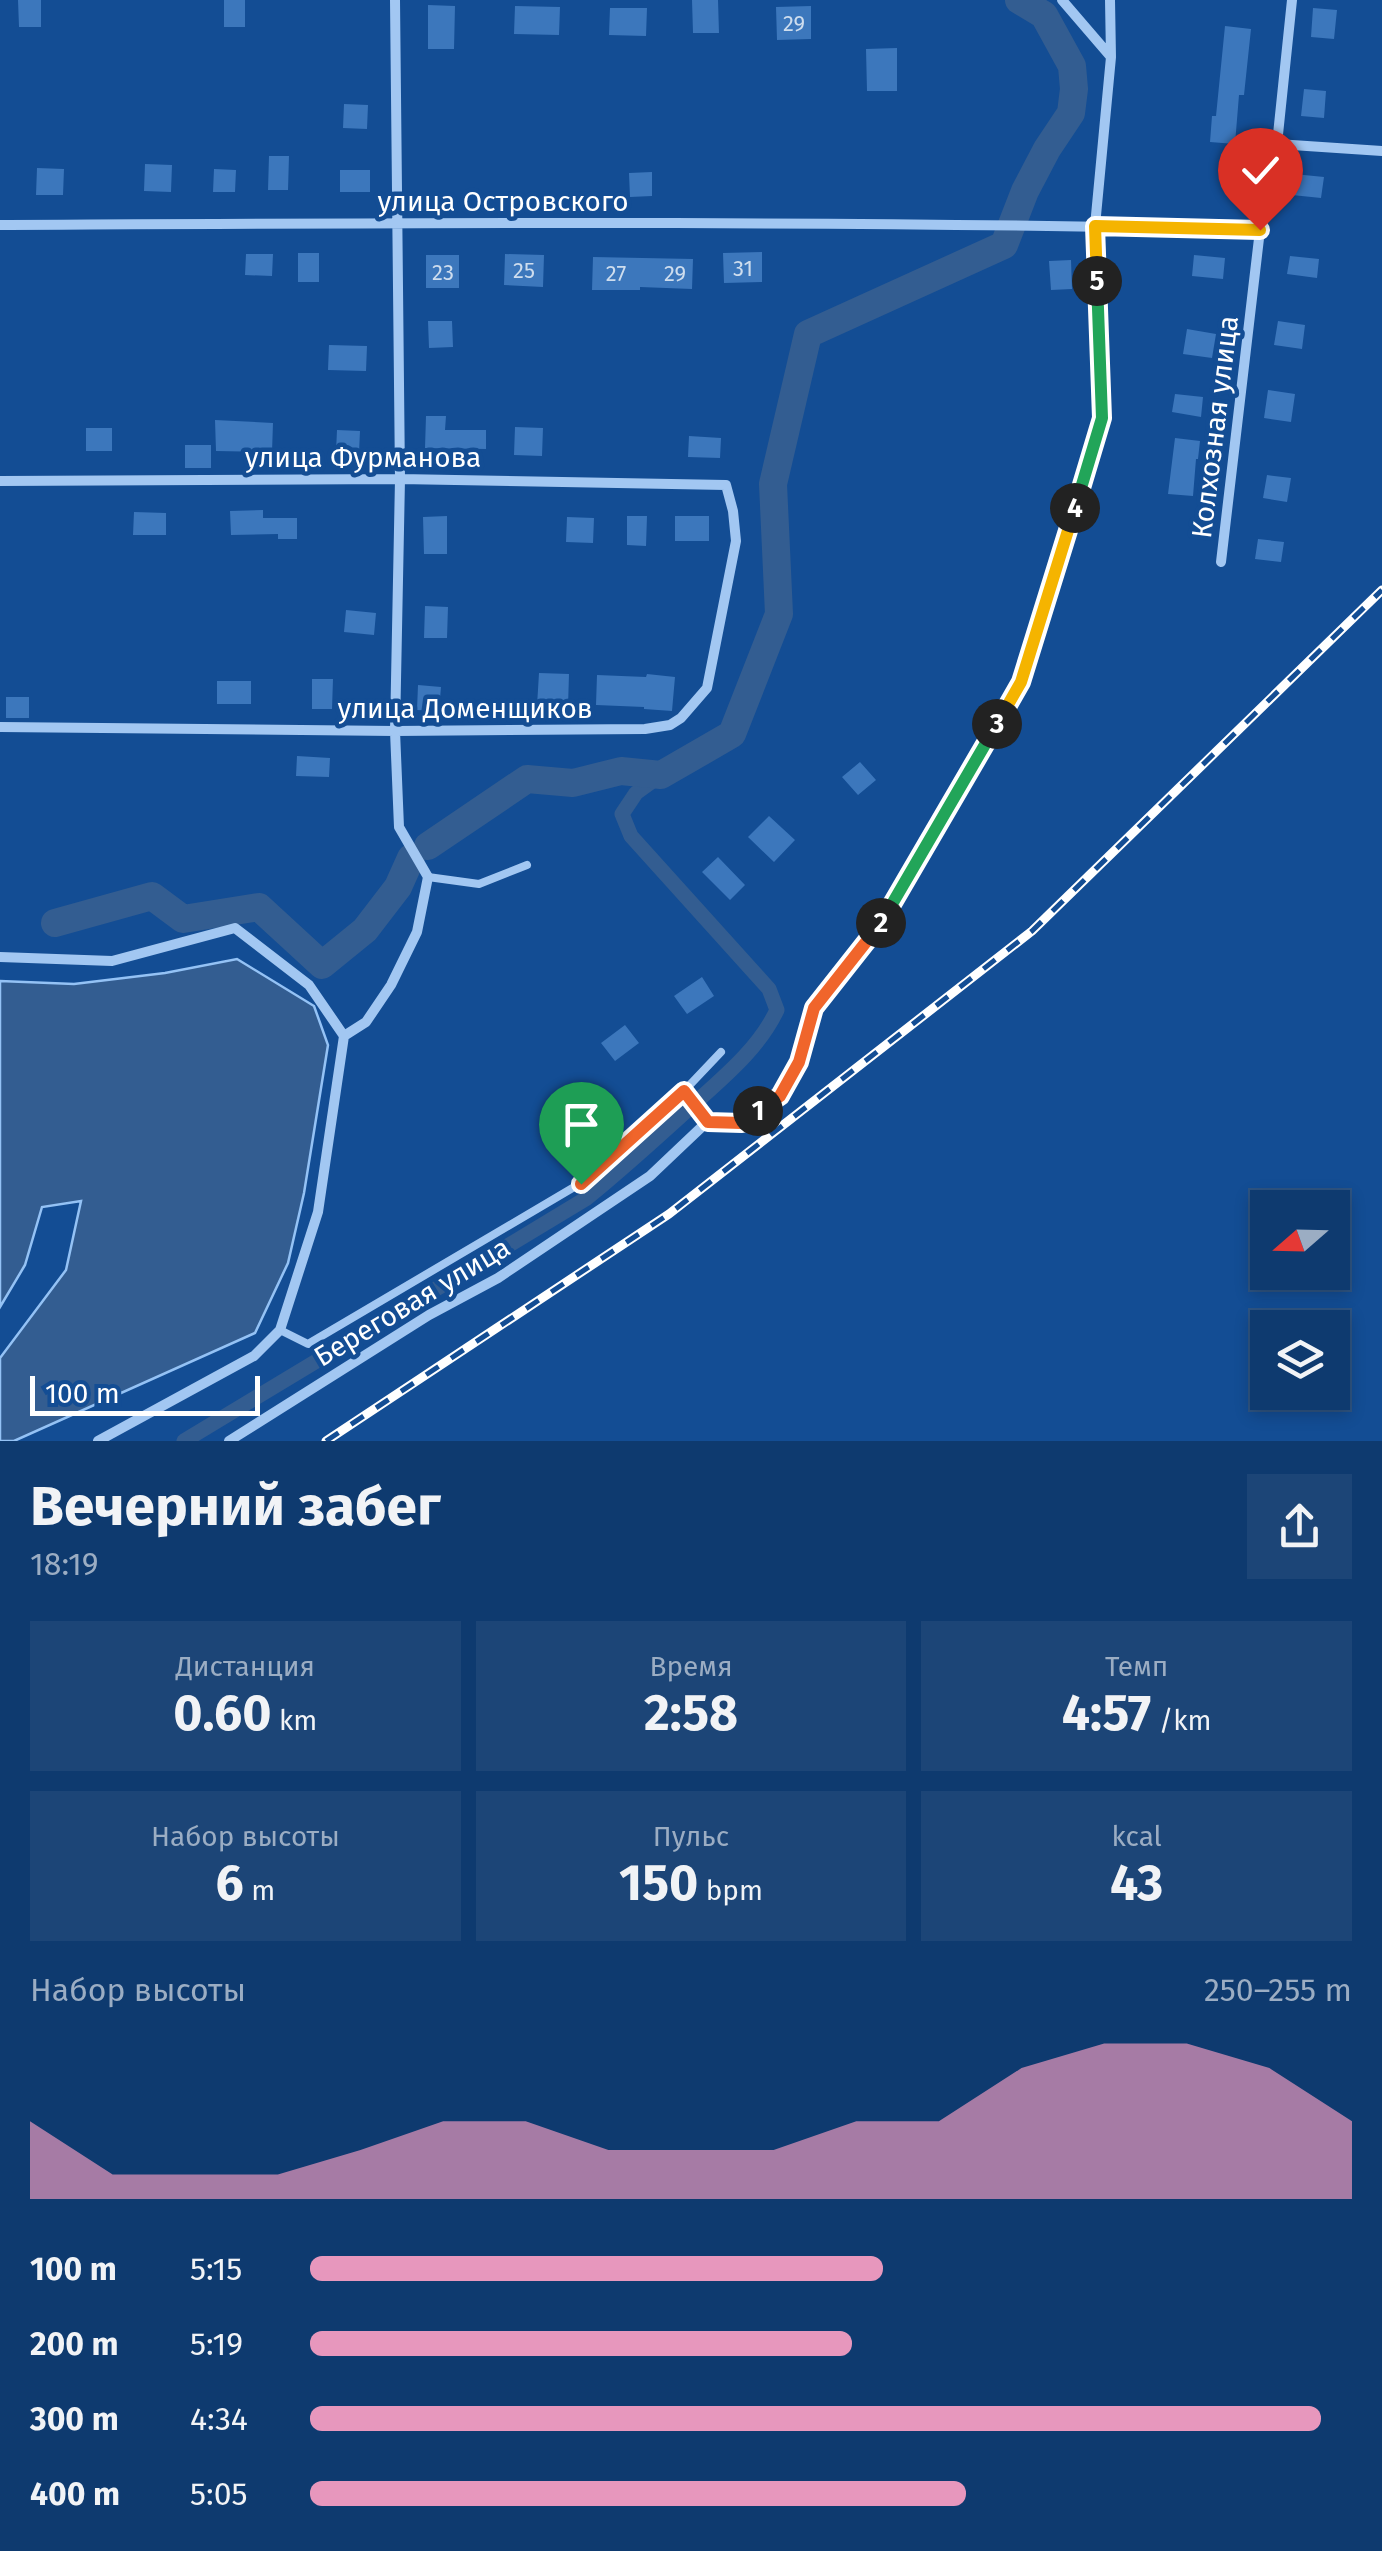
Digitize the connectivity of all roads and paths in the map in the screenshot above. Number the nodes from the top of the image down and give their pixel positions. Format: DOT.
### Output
graph roads {
  1 [pos="395,0"];
  2 [pos="1062,0"];
  3 [pos="1110,0"];
  4 [pos="1292,0"];
  5 [pos="1111,57"];
  6 [pos="1276,144"];
  7 [pos="1382,151"];
  8 [pos="398,223"];
  9 [pos="0,225"];
  10 [pos="1095,226"];
  11 [pos="1260,230"];
  12 [pos="400,478"];
  13 [pos="0,481"];
  14 [pos="726,485"];
  15 [pos="1221,562"];
  16 [pos="0,726"];
  17 [pos="395,732"];
  18 [pos="527,865"];
  19 [pos="428,877"];
  20 [pos="0,957"];
  21 [pos="344,1036"];
  22 [pos="720,1052"];
  23 [pos="684,1091"];
  24 [pos="708,1122"];
  25 [pos="280,1330"];
  26 [pos="98,1441"];
  27 [pos="229,1441"];
  1 -- 8 [label="street"];
  2 -- 5 [label="street"];
  3 -- 5 [label="street"];
  4 -- 6 [label="street, Колхозная улица"];
  5 -- 10 [label="street"];
  6 -- 7 [label="street"];
  6 -- 11 [label="street, Колхозная улица"];
  8 -- 9 [label="street, улица Островского"];
  8 -- 10 [label="street, улица Островского"];
  8 -- 12 [label="street"];
  10 -- 11 [label="street"];
  10 -- 24 [label="street"];
  11 -- 15 [label="street, Колхозная улица"];
  12 -- 13 [label="street, улица Фурманова"];
  12 -- 14 [label="street, улица Фурманова"];
  12 -- 17 [label="street"];
  14 -- 17 [label="street, улица Доменщиков"];
  16 -- 17 [label="street, улица Доменщиков"];
  17 -- 19 [label="street"];
  18 -- 19 [label="lane"];
  19 -- 21 [label="street"];
  20 -- 21 [label="street"];
  21 -- 25 [label="street"];
  22 -- 23 [label="lane"];
  23 -- 24 [label="street"];
  23 -- 25 [label="lane"];
  24 -- 27 [label="street, Береговая улица"];
  25 -- 26 [label="street"];
}
